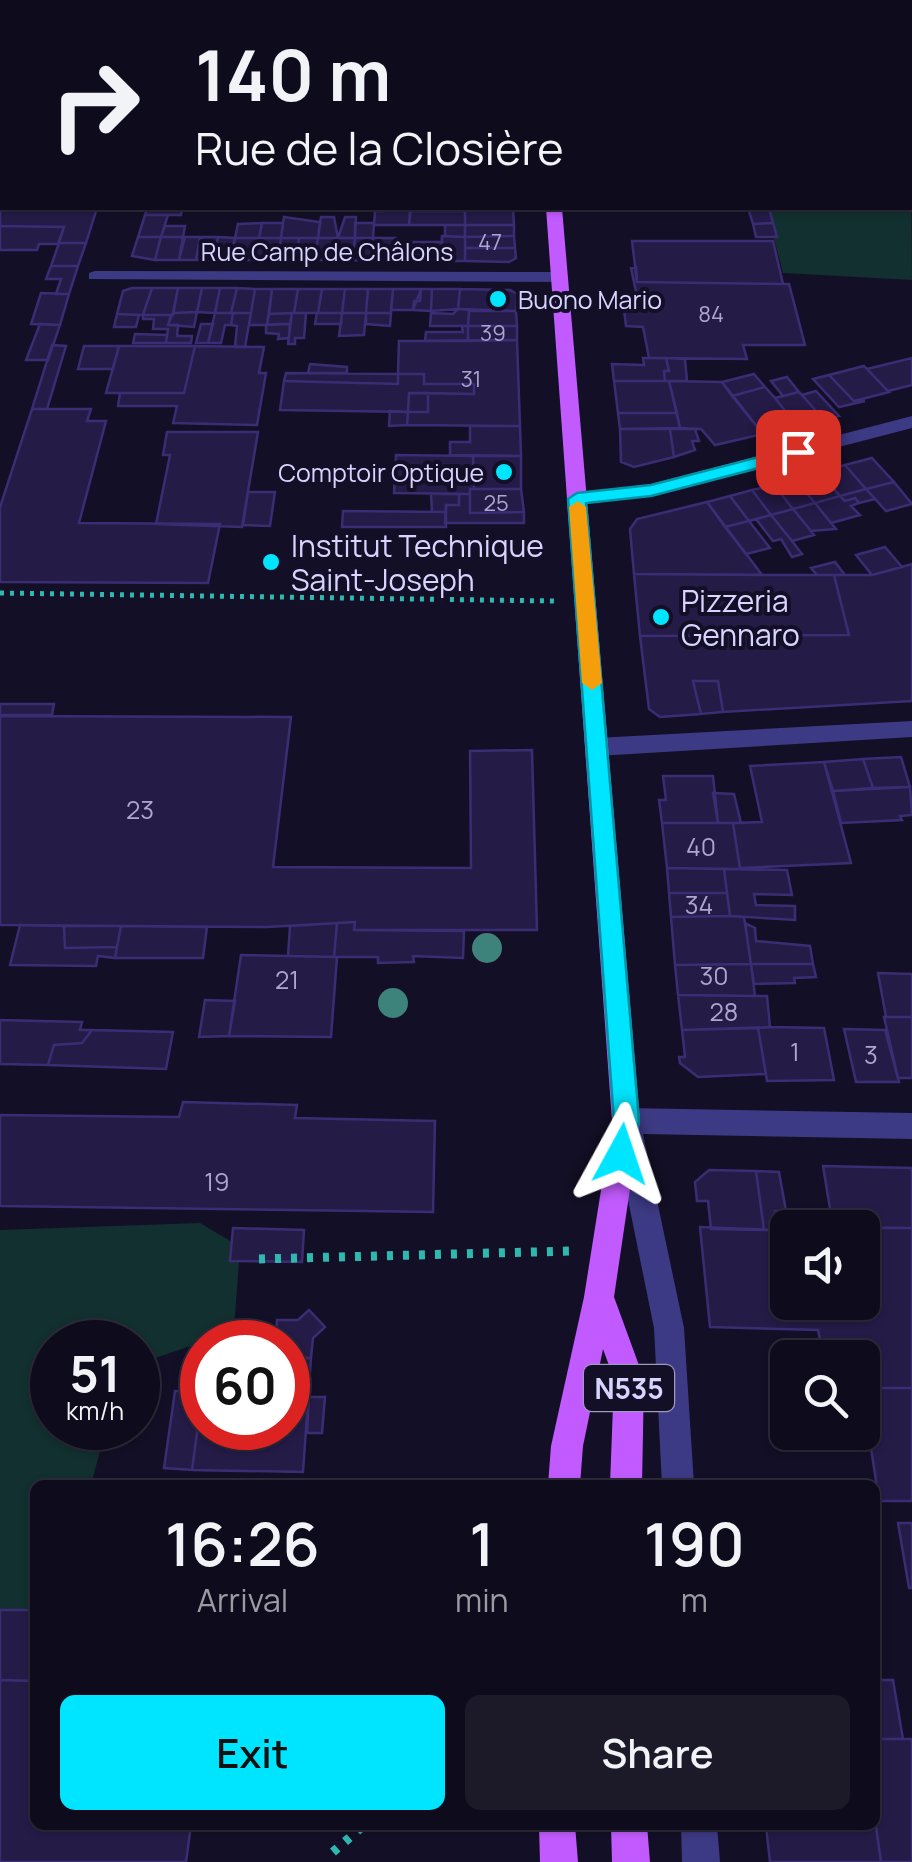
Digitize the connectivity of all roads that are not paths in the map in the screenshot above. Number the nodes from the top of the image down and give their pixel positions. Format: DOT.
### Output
graph roads {
  1 [pos="554,210"];
  2 [pos="96,276"];
  3 [pos="559,277"];
  4 [pos="912,422"];
  5 [pos="577,499"];
  6 [pos="912,729"];
  7 [pos="597,747"];
  8 [pos="626,1121"];
  9 [pos="912,1126"];
  10 [pos="598,1297"];
  11 [pos="564,1480"];
  12 [pos="626,1480"];
  13 [pos="678,1480"];
  14 [pos="558,1830"];
  15 [pos="629,1830"];
  16 [pos="699,1830"];
  17 [pos="560,1862"];
  18 [pos="631,1862"];
  19 [pos="702,1862"];
  1 -- 3 [label="main road, N535"];
  2 -- 3 [label="street, Rue Camp de Châlons"];
  3 -- 5 [label="main road, N535"];
  4 -- 5 [label="street"];
  5 -- 7 [label="main road, N535"];
  6 -- 7 [label="street"];
  7 -- 8 [label="main road, N535"];
  8 -- 9 [label="street"];
  8 -- 10 [label="main road, N535"];
  8 -- 13 [label="street"];
  10 -- 11 [label="main road, N535"];
  10 -- 12 [label="main road, N535"];
  14 -- 17 [label="main road"];
  15 -- 18 [label="main road"];
  16 -- 19 [label="street"];
}
